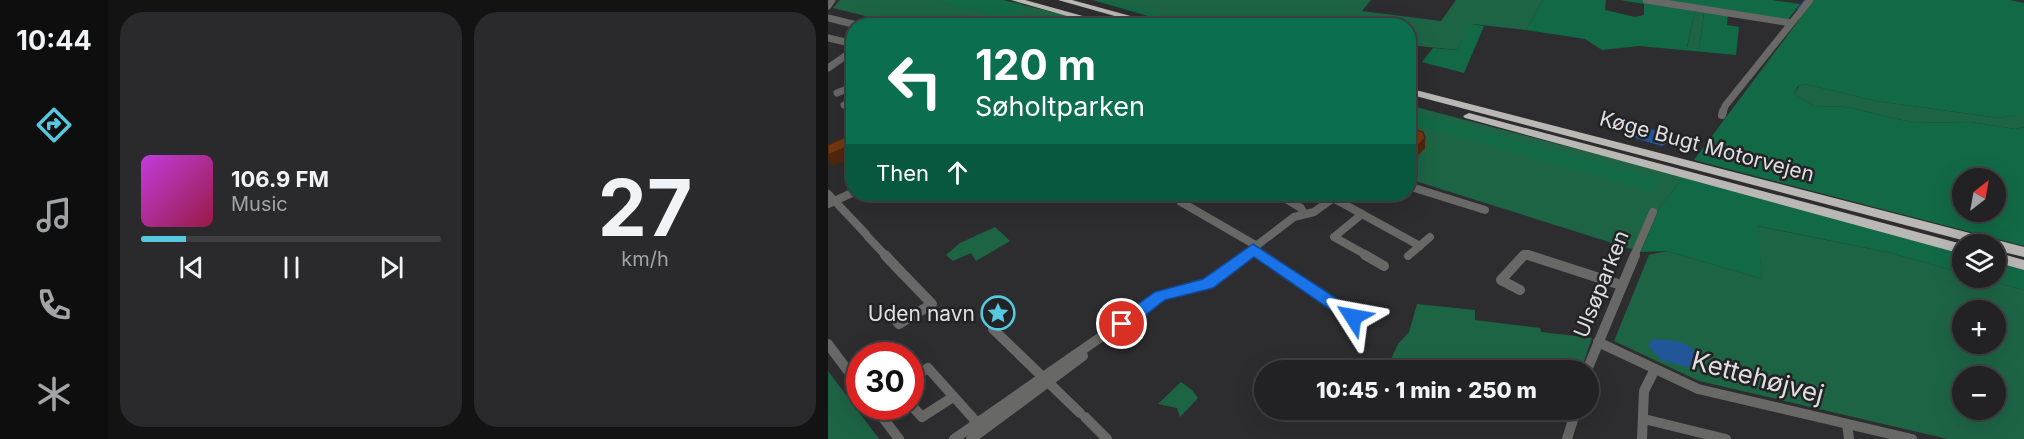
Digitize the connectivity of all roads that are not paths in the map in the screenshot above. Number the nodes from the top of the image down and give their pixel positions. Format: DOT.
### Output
graph roads {
  1 [pos="832,0"];
  2 [pos="1015,0"];
  3 [pos="1034,0"];
  4 [pos="1062,0"];
  5 [pos="1082,0"];
  6 [pos="1646,0"];
  7 [pos="1810,0"];
  8 [pos="828,6"];
  9 [pos="828,18"];
  10 [pos="1084,18"];
  11 [pos="1099,18"];
  12 [pos="1132,18"];
  13 [pos="1142,18"];
  14 [pos="846,22"];
  15 [pos="1791,23"];
  16 [pos="828,38"];
  17 [pos="839,40"];
  18 [pos="846,42"];
  19 [pos="828,48"];
  20 [pos="846,56"];
  21 [pos="828,68"];
  22 [pos="846,90"];
  23 [pos="837,93"];
  24 [pos="1416,93"];
  25 [pos="1416,102"];
  26 [pos="1722,115"];
  27 [pos="1416,188"];
  28 [pos="846,191"];
  29 [pos="843,192"];
  30 [pos="846,193"];
  31 [pos="830,200"];
  32 [pos="1290,201"];
  33 [pos="1329,201"];
  34 [pos="1343,201"];
  35 [pos="1181,202"];
  36 [pos="1485,210"];
  37 [pos="1653,212"];
  38 [pos="1304,214"];
  39 [pos="1362,214"];
  40 [pos="1953,234"];
  41 [pos="1430,237"];
  42 [pos="1420,246"];
  43 [pos="1952,246"];
  44 [pos="1255,248"];
  45 [pos="2006,248"];
  46 [pos="2024,252"];
  47 [pos="1408,256"];
  48 [pos="2006,260"];
  49 [pos="2024,265"];
  50 [pos="1384,266"];
  51 [pos="1621,285"];
  52 [pos="1520,290"];
  53 [pos="890,313"];
  54 [pos="1353,317"];
  55 [pos="989,324"];
  56 [pos="1598,342"];
  57 [pos="828,344"];
  58 [pos="1591,360"];
  59 [pos="846,368"];
  60 [pos="1655,369"];
  61 [pos="924,370"];
  62 [pos="1047,379"];
  63 [pos="953,396"];
  64 [pos="924,416"];
  65 [pos="1644,419"];
  66 [pos="885,420"];
  67 [pos="1573,420"];
  68 [pos="1846,424"];
  69 [pos="980,427"];
  70 [pos="899,439"];
  71 [pos="954,439"];
  72 [pos="971,439"];
  73 [pos="1107,439"];
  74 [pos="1567,439"];
  75 [pos="1642,439"];
  76 [pos="1726,439"];
  77 [pos="1849,439"];
  78 [pos="1912,439"];
  1 -- 8 [label="street"];
  2 -- 10 [label="highway"];
  3 -- 11 [label="highway"];
  4 -- 12 [label="highway"];
  5 -- 13 [label="highway"];
  6 -- 15 [label="street"];
  7 -- 15 [label="street"];
  9 -- 14 [label="street"];
  15 -- 26 [label="street"];
  16 -- 17 [label="street"];
  17 -- 18 [label="street"];
  17 -- 19 [label="street"];
  20 -- 21 [label="street"];
  22 -- 23 [label="street"];
  24 -- 40 [label="highway, Køge Bugt Motorvejen"];
  25 -- 43 [label="highway, Køge Bugt Motorvejen"];
  27 -- 36 [label="street"];
  28 -- 29 [label="street"];
  30 -- 31 [label="street"];
  31 -- 53 [label="street"];
  32 -- 38 [label="street"];
  33 -- 38 [label="street"];
  34 -- 39 [label="street"];
  35 -- 44 [label="street"];
  37 -- 51 [label="street, Ulsøparken"];
  38 -- 44 [label="street"];
  39 -- 42 [label="street"];
  39 -- 50 [label="street"];
  41 -- 42 [label="street"];
  42 -- 47 [label="street"];
  44 -- 54 [label="street"];
  44 -- 62 [label="street"];
  45 -- 46 [label="highway, Køge Bugt Motorvejen"];
  48 -- 49 [label="highway"];
  51 -- 52 [label="street"];
  51 -- 56 [label="street, Ulsøparken"];
  55 -- 62 [label="street"];
  56 -- 58 [label="street, Ulsøparken"];
  56 -- 60 [label="street, Kettehøjvej"];
  57 -- 59 [label="street"];
  60 -- 65 [label="street"];
  60 -- 68 [label="street, Kettehøjvej"];
  61 -- 63 [label="street"];
  62 -- 69 [label="street"];
  62 -- 73 [label="street"];
  63 -- 64 [label="street"];
  63 -- 69 [label="street"];
  65 -- 75 [label="street"];
  65 -- 76 [label="street"];
  66 -- 70 [label="street"];
  67 -- 74 [label="street"];
  68 -- 77 [label="street"];
  68 -- 78 [label="street, Kettehøjvej"];
  69 -- 71 [label="street"];
  69 -- 72 [label="street"];
}
